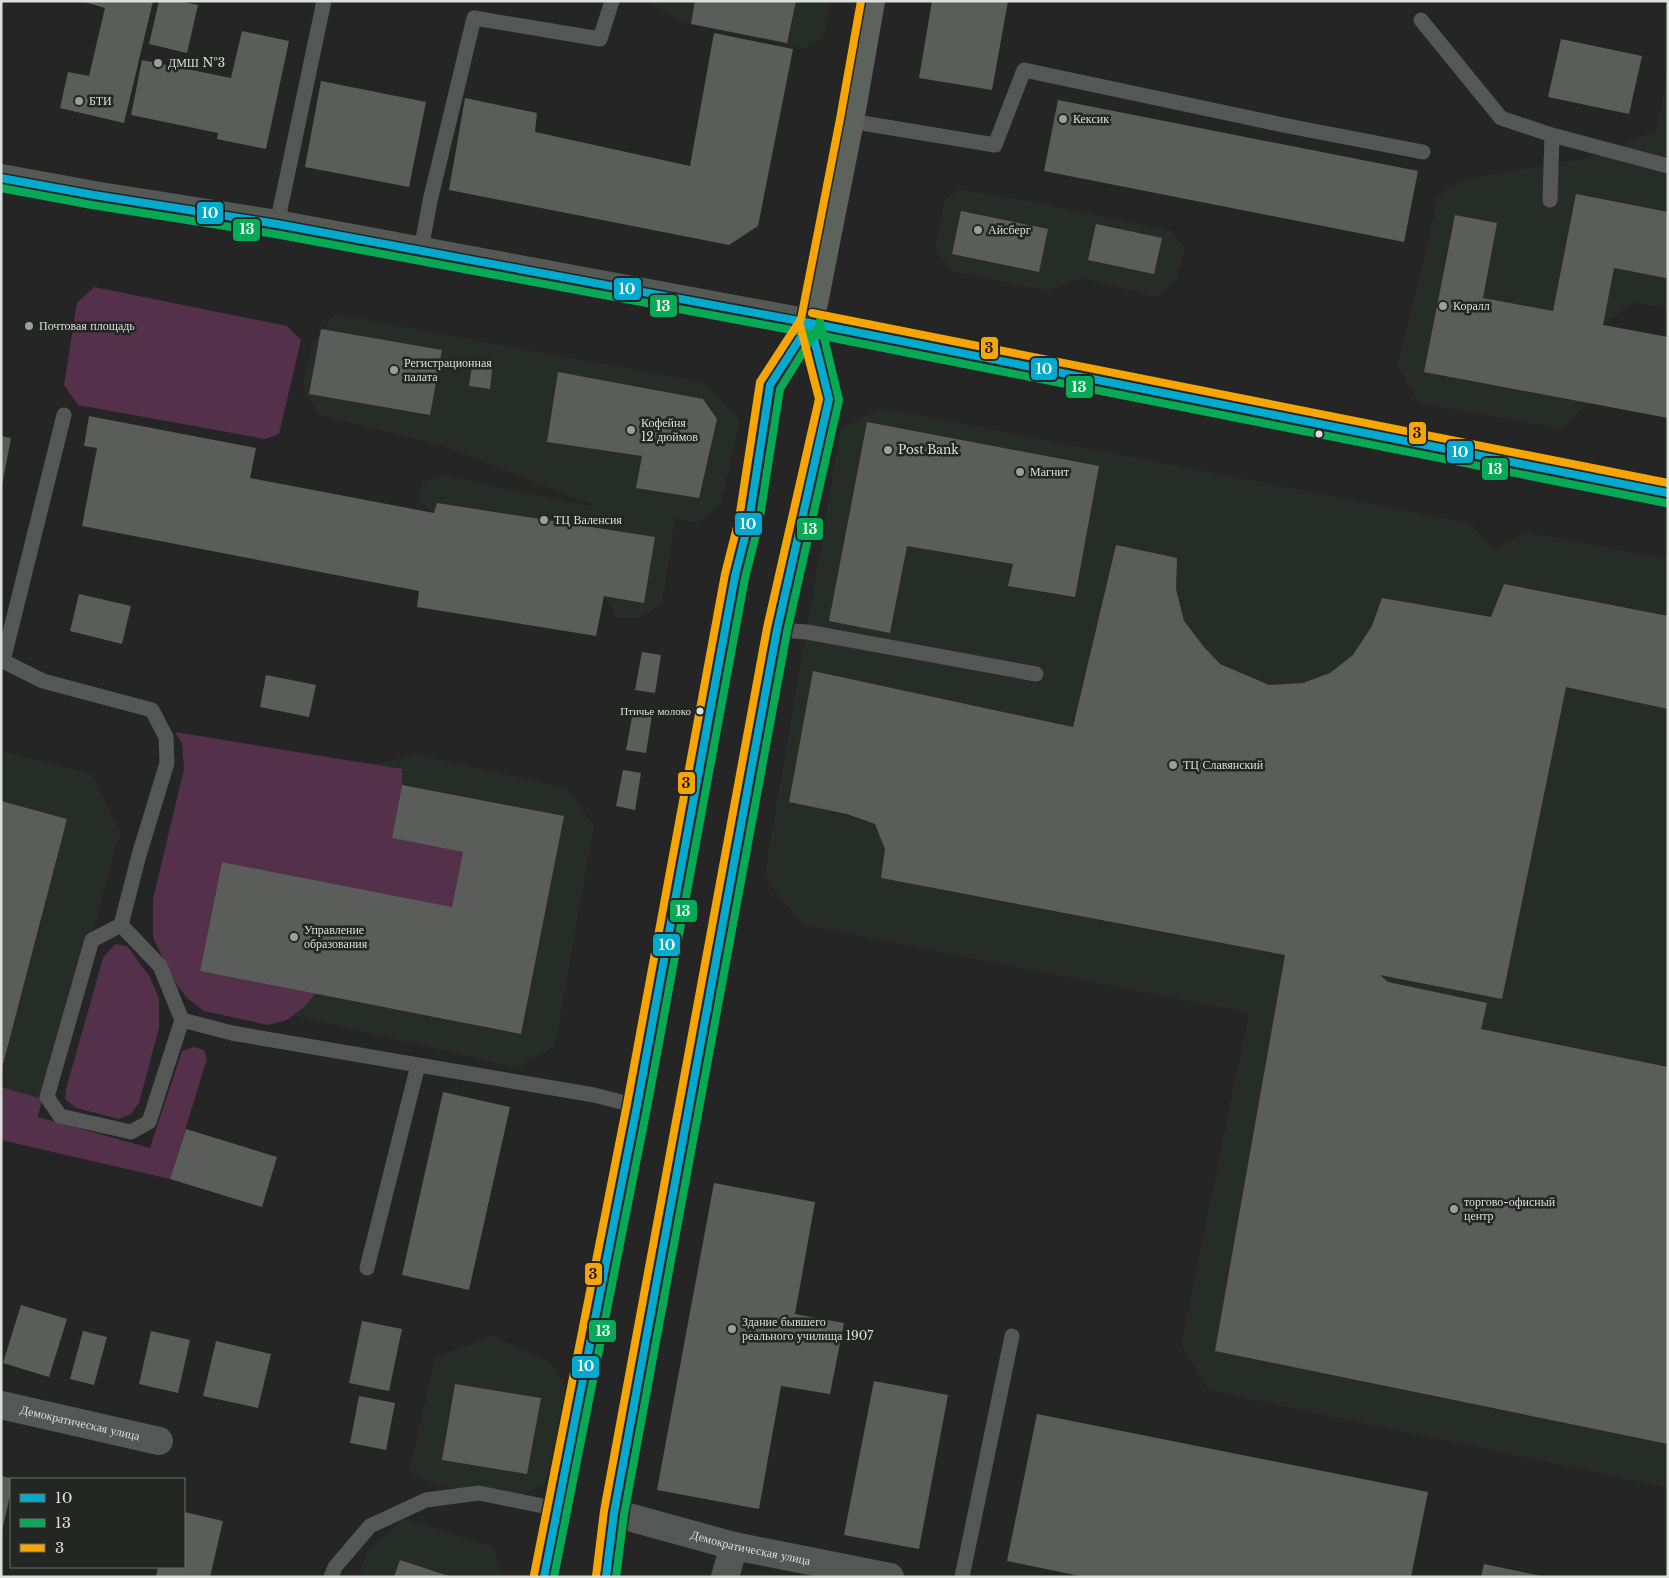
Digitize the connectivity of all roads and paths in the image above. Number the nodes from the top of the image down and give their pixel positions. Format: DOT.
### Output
graph roads {
  1 [pos="324,1"];
  2 [pos="612,1"];
  3 [pos="871,1"];
  4 [pos="1421,20"];
  5 [pos="850,120"];
  6 [pos="1552,135"];
  7 [pos="1422,152"];
  8 [pos="1668,166"];
  9 [pos="1,178"];
  10 [pos="1550,200"];
  11 [pos="277,224"];
  12 [pos="421,250"];
  13 [pos="810,323"];
  14 [pos="64,415"];
  15 [pos="1668,493"];
  16 [pos="777,630"];
  17 [pos="2,662"];
  18 [pos="1036,674"];
  19 [pos="121,925"];
  20 [pos="182,1020"];
  21 [pos="418,1065"];
  22 [pos="637,1106"];
  23 [pos="367,1268"];
  24 [pos="1012,1336"];
  25 [pos="1,1405"];
  26 [pos="159,1441"];
  27 [pos="558,1509"];
  28 [pos="614,1513"];
  29 [pos="734,1546"];
  30 [pos="331,1577"];
  31 [pos="544,1577"];
  32 [pos="606,1577"];
  33 [pos="725,1577"];
  34 [pos="890,1577"];
  35 [pos="962,1577"];
  1 -- 11 [label="lane"];
  2 -- 12 [label="lane"];
  3 -- 5 [label="main road"];
  4 -- 6 [label="lane"];
  5 -- 7 [label="lane"];
  5 -- 13 [label="main road"];
  6 -- 8 [label="lane"];
  6 -- 10 [label="lane"];
  9 -- 11 [label="main road"];
  11 -- 12 [label="main road"];
  12 -- 13 [label="main road"];
  13 -- 15 [label="main road"];
  13 -- 16 [label="main road"];
  13 -- 22 [label="main road"];
  14 -- 17 [label="lane"];
  16 -- 18 [label="lane"];
  16 -- 28 [label="main road"];
  17 -- 19 [label="lane"];
  19 -- 20 [label="lane"];
  19 -- 20 [label="lane"];
  20 -- 21 [label="lane"];
  21 -- 22 [label="lane"];
  21 -- 23 [label="lane"];
  22 -- 27 [label="main road"];
  24 -- 35 [label="lane"];
  25 -- 26 [label="street, Демократическая улица"];
  27 -- 30 [label="lane"];
  27 -- 31 [label="main road"];
  28 -- 29 [label="street, Демократическая улица"];
  28 -- 32 [label="main road"];
  29 -- 33 [label="street"];
  29 -- 34 [label="street, Демократическая улица"];
}
